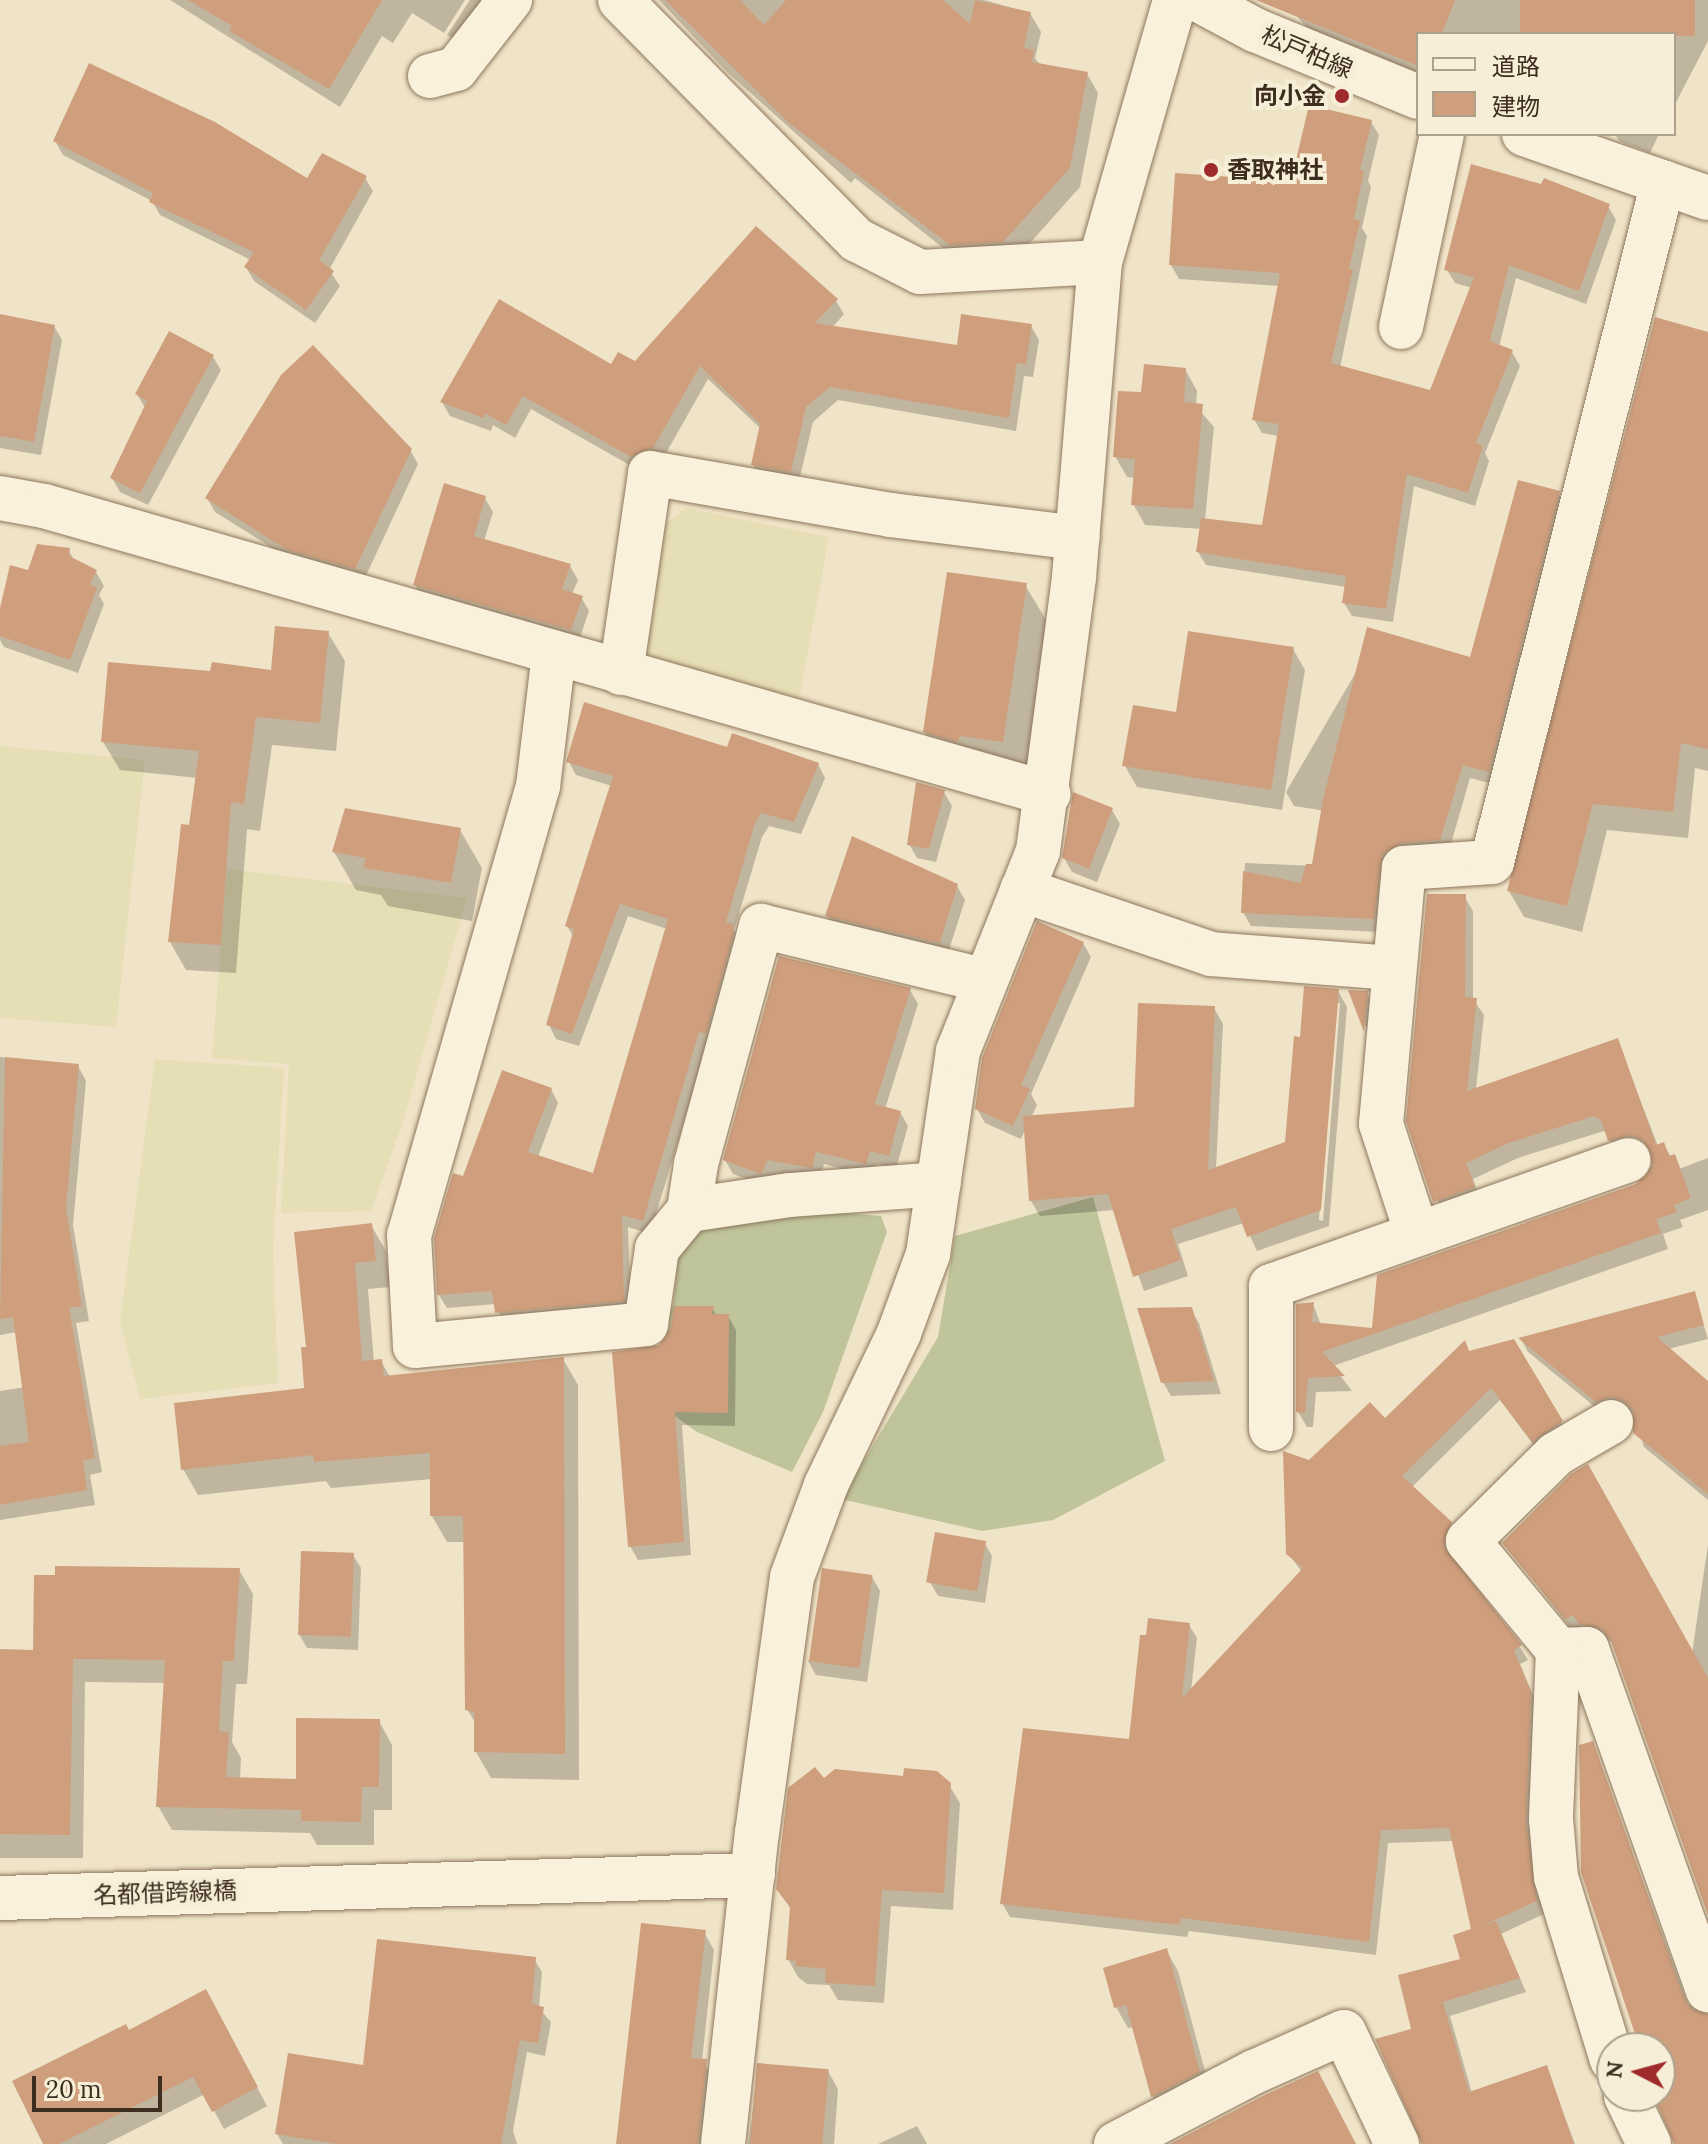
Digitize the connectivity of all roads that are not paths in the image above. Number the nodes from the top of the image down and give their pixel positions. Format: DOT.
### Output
graph roads {
  1 [pos="510,0"];
  2 [pos="620,0"];
  3 [pos="1175,0"];
  4 [pos="1199,0"];
  5 [pos="430,76"];
  6 [pos="1416,96"];
  7 [pos="1442,136"];
  8 [pos="1530,136"];
  9 [pos="1663,182"];
  10 [pos="1708,198"];
  11 [pos="1100,262"];
  12 [pos="1401,327"];
  13 [pos="0,498"];
  14 [pos="1078,538"];
  15 [pos="554,654"];
  16 [pos="621,673"];
  17 [pos="1049,794"];
  18 [pos="1022,890"];
  19 [pos="1393,968"];
  20 [pos="983,980"];
  21 [pos="1628,1160"];
  22 [pos="939,1184"];
  23 [pos="689,1210"];
  24 [pos="1417,1234"];
  25 [pos="1611,1422"];
  26 [pos="1271,1429"];
  27 [pos="1558,1650"];
  28 [pos="753,1875"];
  29 [pos="0,1898"];
  30 [pos="1708,1990"];
  31 [pos="1603,2032"];
  32 [pos="1634,2112"];
  33 [pos="723,2144"];
  34 [pos="1116,2144"];
  35 [pos="1397,2144"];
  36 [pos="1649,2144"];
  1 -- 5 [label="street"];
  2 -- 11 [label="street"];
  3 -- 11 [label="street"];
  4 -- 6 [label="street, 松戸柏線"];
  7 -- 12 [label="street"];
  8 -- 9 [label="street"];
  9 -- 10 [label="street"];
  9 -- 19 [label="street"];
  11 -- 14 [label="street"];
  13 -- 15 [label="street"];
  14 -- 16 [label="street"];
  14 -- 17 [label="street"];
  15 -- 16 [label="street"];
  15 -- 23 [label="street"];
  16 -- 17 [label="street"];
  17 -- 18 [label="street"];
  18 -- 19 [label="street"];
  18 -- 20 [label="street"];
  19 -- 24 [label="street"];
  20 -- 22 [label="street"];
  20 -- 23 [label="street"];
  21 -- 24 [label="street"];
  22 -- 23 [label="street"];
  22 -- 28 [label="street"];
  24 -- 26 [label="street"];
  25 -- 27 [label="street"];
  27 -- 30 [label="street"];
  27 -- 31 [label="street"];
  28 -- 29 [label="street, 名都借跨線橋"];
  28 -- 33 [label="street"];
  32 -- 36 [label="street"];
  34 -- 35 [label="street"];
}
